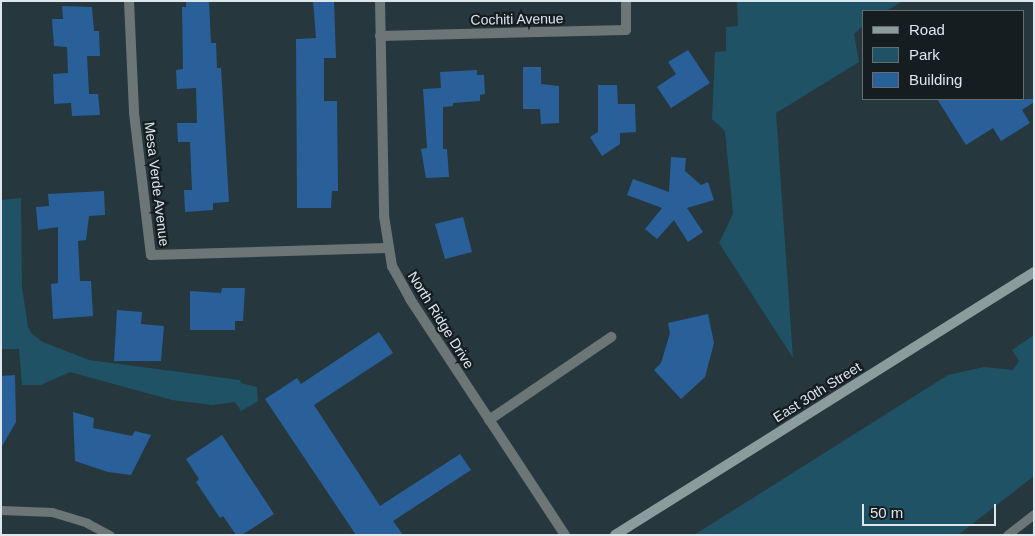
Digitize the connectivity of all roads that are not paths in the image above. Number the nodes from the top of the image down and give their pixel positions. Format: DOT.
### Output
graph roads {
  1 [pos="129,1"];
  2 [pos="380,1"];
  3 [pos="626,1"];
  4 [pos="380,36"];
  5 [pos="387,248"];
  6 [pos="1034,272"];
  7 [pos="612,336"];
  8 [pos="488,420"];
  9 [pos="1,510"];
  10 [pos="1034,514"];
  11 [pos="110,535"];
  12 [pos="565,535"];
  13 [pos="615,535"];
  14 [pos="1007,535"];
  1 -- 5 [label="street, Mesa Verde Avenue"];
  2 -- 4 [label="street, North Ridge Drive"];
  3 -- 4 [label="street, Cochiti Avenue"];
  4 -- 5 [label="street, North Ridge Drive"];
  5 -- 8 [label="street, North Ridge Drive"];
  6 -- 13 [label="main road, East 30th Street"];
  7 -- 8 [label="street"];
  8 -- 12 [label="street, North Ridge Drive"];
  9 -- 11 [label="lane"];
  10 -- 14 [label="lane"];
}
